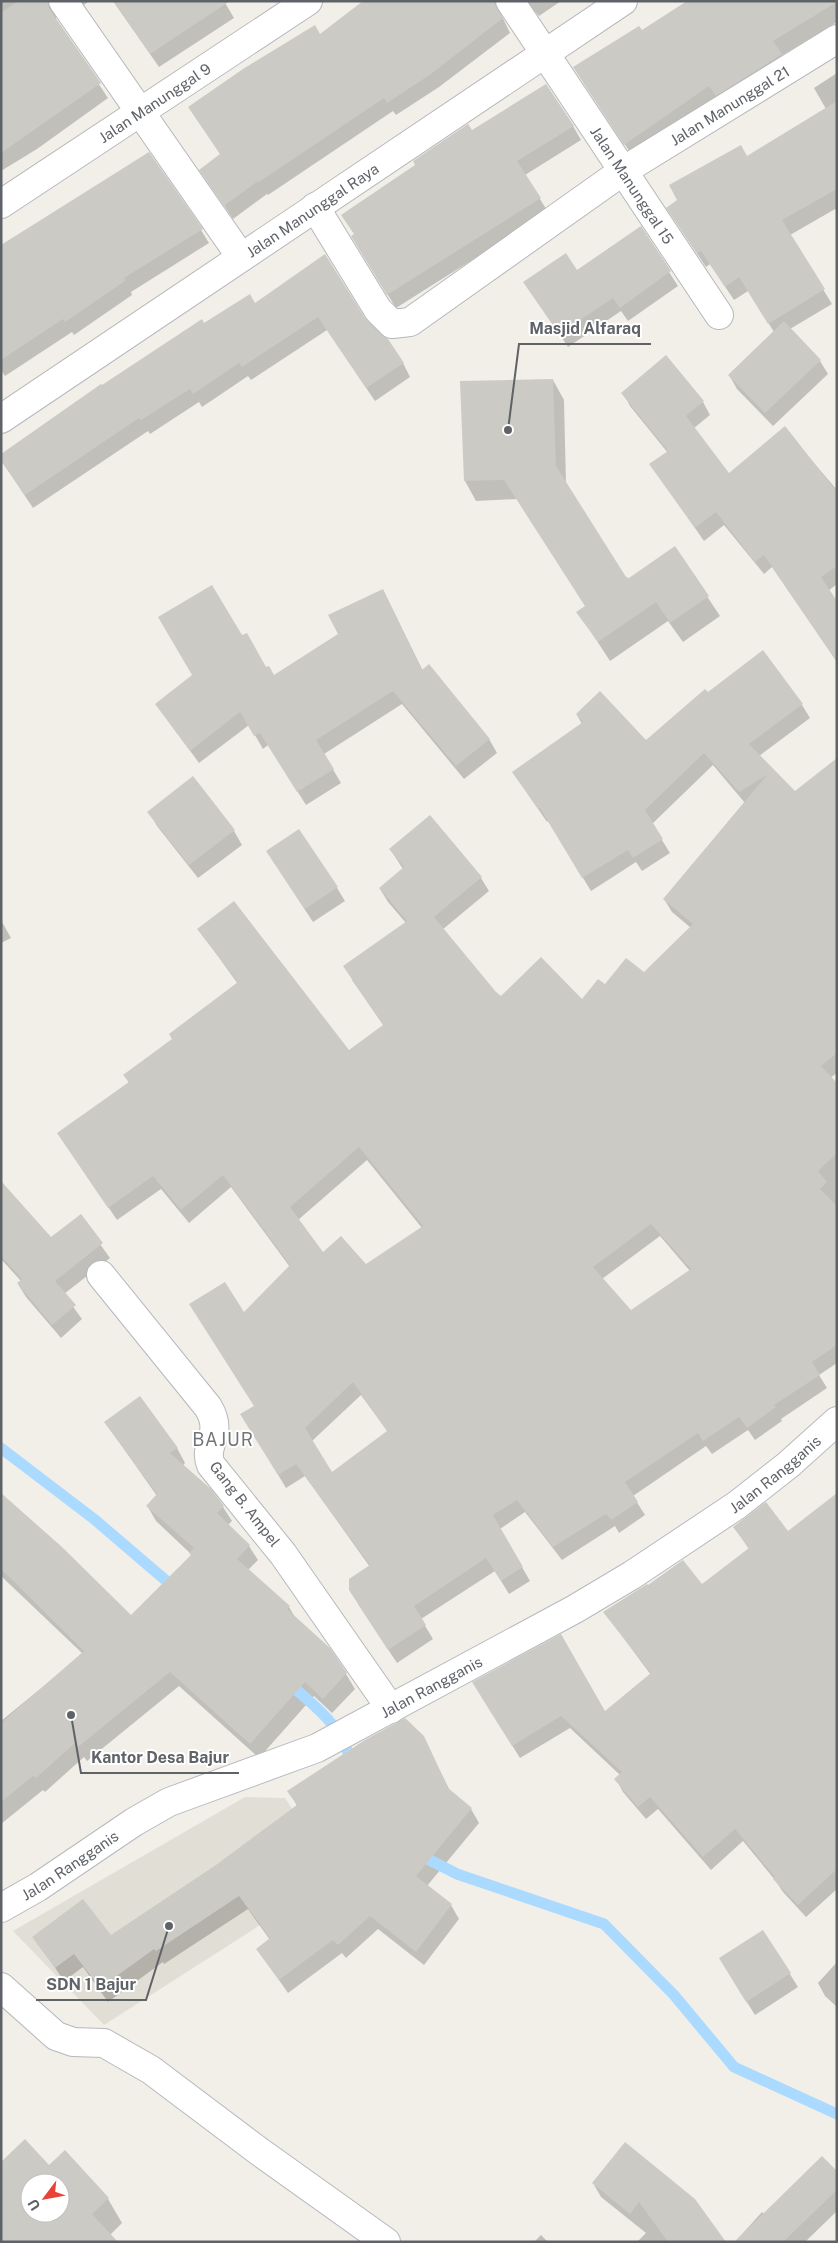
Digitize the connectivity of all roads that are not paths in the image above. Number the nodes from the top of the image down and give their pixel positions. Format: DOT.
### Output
graph roads {
  1 [pos="64,1"];
  2 [pos="510,1"];
  3 [pos="623,1"];
  4 [pos="297,4"];
  5 [pos="837,39"];
  6 [pos="547,54"];
  7 [pos="141,112"];
  8 [pos="623,171"];
  9 [pos="5,193"];
  10 [pos="314,207"];
  11 [pos="241,257"];
  12 [pos="719,315"];
  13 [pos="1,419"];
  14 [pos="100,1275"];
  15 [pos="837,1421"];
  16 [pos="391,1709"];
  17 [pos="1,1908"];
  18 [pos="1,1987"];
  19 [pos="386,2242"];
  1 -- 7 [label="street"];
  2 -- 6 [label="street, Jalan Manunggal 15"];
  3 -- 6 [label="street, Jalan Manunggal Raya"];
  4 -- 7 [label="street, Jalan Manunggal 9"];
  5 -- 8 [label="street, Jalan Manunggal 21"];
  6 -- 8 [label="street, Jalan Manunggal 15"];
  6 -- 10 [label="street, Jalan Manunggal Raya"];
  7 -- 9 [label="street, Jalan Manunggal 9"];
  7 -- 11 [label="street"];
  8 -- 10 [label="street, Jalan Manunggal 21"];
  8 -- 12 [label="street, Jalan Manunggal 15"];
  10 -- 11 [label="street, Jalan Manunggal Raya"];
  11 -- 13 [label="street, Jalan Manunggal Raya"];
  14 -- 16 [label="street, Gang B. Ampel"];
  15 -- 16 [label="street, Jalan Rangganis"];
  16 -- 17 [label="street, Jalan Rangganis"];
  18 -- 19 [label="street"];
}
